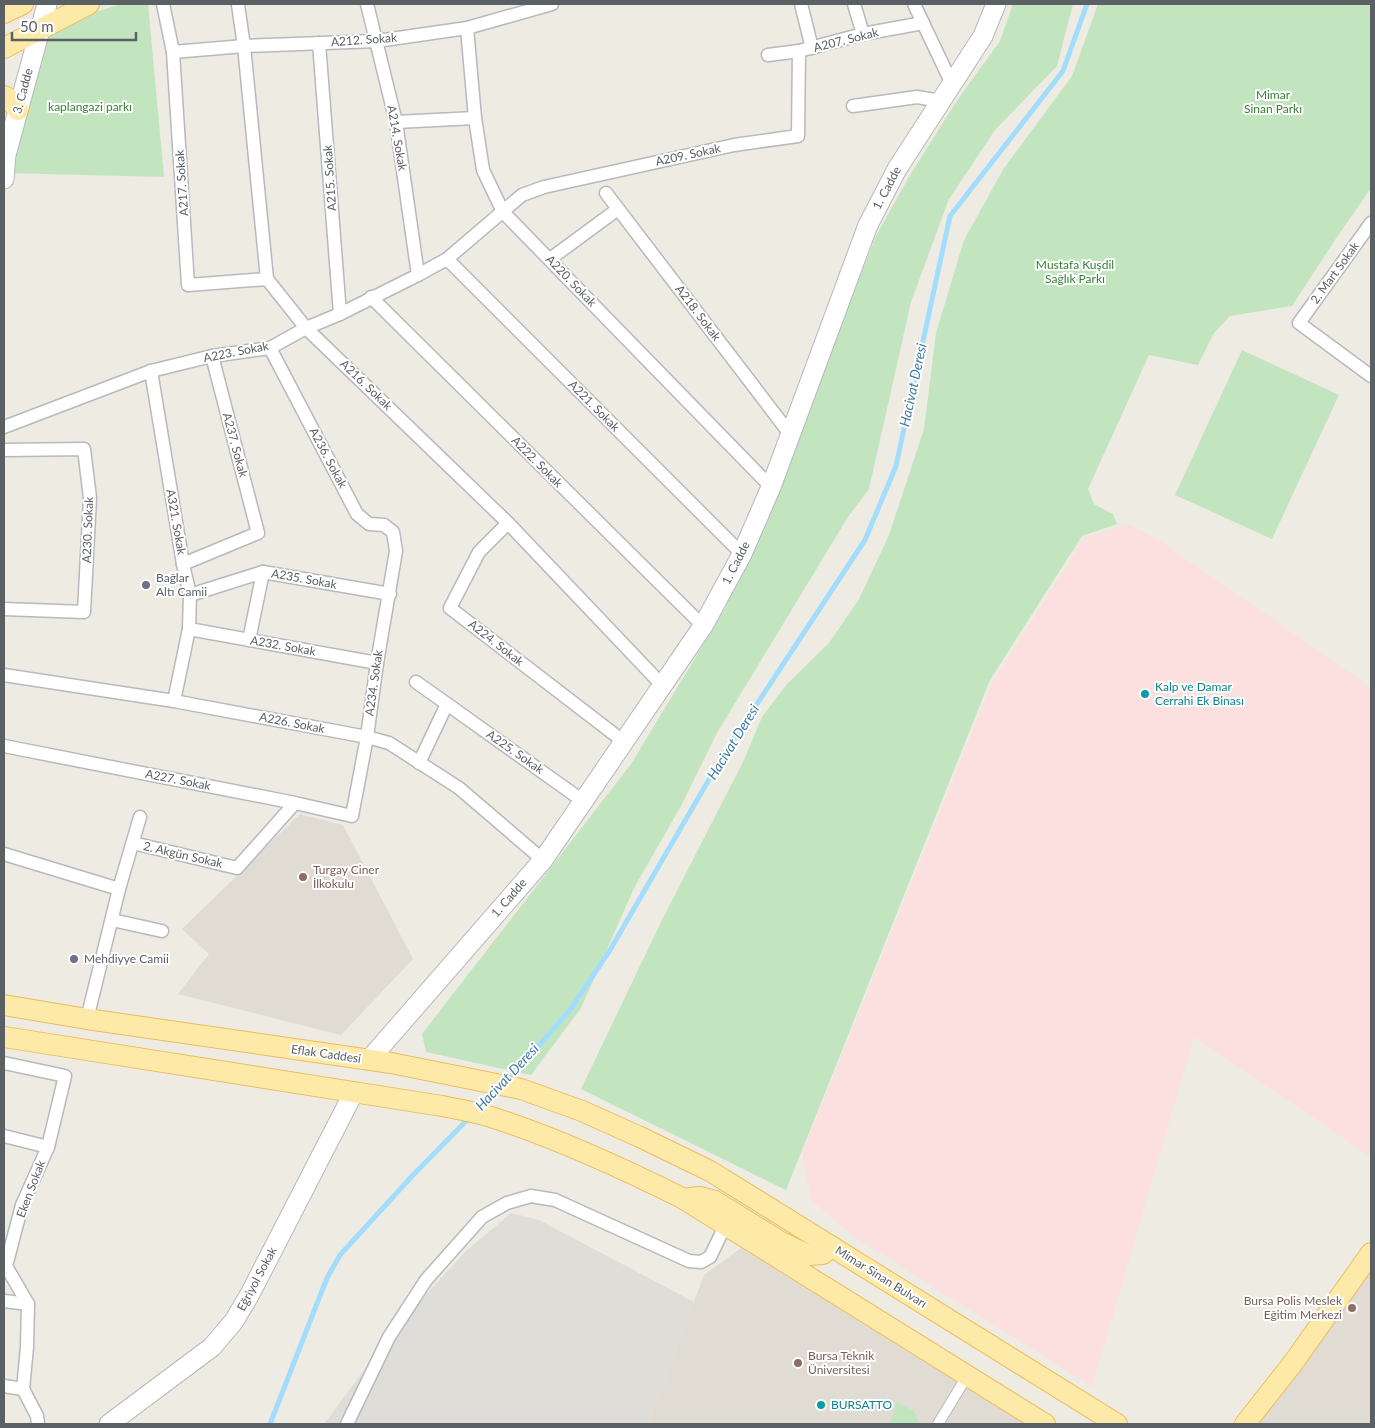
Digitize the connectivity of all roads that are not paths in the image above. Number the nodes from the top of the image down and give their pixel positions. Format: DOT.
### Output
graph roads {
  1 [pos="23,4"];
  2 [pos="31,4"];
  3 [pos="47,4"];
  4 [pos="89,4"];
  5 [pos="163,4"];
  6 [pos="367,4"];
  7 [pos="552,4"];
  8 [pos="801,4"];
  9 [pos="854,4"];
  10 [pos="914,4"];
  11 [pos="238,5"];
  12 [pos="991,8"];
  13 [pos="4,13"];
  14 [pos="923,23"];
  15 [pos="467,28"];
  16 [pos="40,30"];
  17 [pos="863,34"];
  18 [pos="377,40"];
  19 [pos="319,43"];
  20 [pos="244,46"];
  21 [pos="4,48"];
  22 [pos="812,48"];
  23 [pos="800,51"];
  24 [pos="173,52"];
  25 [pos="768,56"];
  26 [pos="952,84"];
  27 [pos="4,96"];
  28 [pos="941,101"];
  29 [pos="853,106"];
  30 [pos="18,110"];
  31 [pos="475,118"];
  32 [pos="396,122"];
  33 [pos="4,179"];
  34 [pos="606,193"];
  35 [pos="618,209"];
  36 [pos="503,212"];
  37 [pos="1371,223"];
  38 [pos="447,258"];
  39 [pos="550,259"];
  40 [pos="418,275"];
  41 [pos="267,279"];
  42 [pos="371,297"];
  43 [pos="340,314"];
  44 [pos="306,328"];
  45 [pos="270,348"];
  46 [pos="212,356"];
  47 [pos="151,371"];
  48 [pos="1371,376"];
  49 [pos="4,427"];
  50 [pos="790,434"];
  51 [pos="4,450"];
  52 [pos="771,487"];
  53 [pos="508,523"];
  54 [pos="396,550"];
  55 [pos="742,554"];
  56 [pos="183,564"];
  57 [pos="263,572"];
  58 [pos="390,594"];
  59 [pos="190,595"];
  60 [pos="4,609"];
  61 [pos="702,626"];
  62 [pos="190,629"];
  63 [pos="249,640"];
  64 [pos="377,663"];
  65 [pos="4,675"];
  66 [pos="416,682"];
  67 [pos="662,685"];
  68 [pos="174,701"];
  69 [pos="447,704"];
  70 [pos="367,737"];
  71 [pos="623,741"];
  72 [pos="4,746"];
  73 [pos="420,762"];
  74 [pos="583,801"];
  75 [pos="295,803"];
  76 [pos="352,816"];
  77 [pos="140,817"];
  78 [pos="132,843"];
  79 [pos="4,854"];
  80 [pos="543,860"];
  81 [pos="119,889"];
  82 [pos="112,920"];
  83 [pos="162,931"];
  84 [pos="4,1005"];
  85 [pos="87,1019"];
  86 [pos="4,1037"];
  87 [pos="369,1060"];
  88 [pos="4,1063"];
  89 [pos="364,1093"];
  90 [pos="4,1136"];
  91 [pos="640,1137"];
  92 [pos="48,1146"];
  93 [pos="682,1198"];
  94 [pos="726,1224"];
  95 [pos="831,1246"];
  96 [pos="1371,1253"];
  97 [pos="5,1265"];
  98 [pos="4,1300"];
  99 [pos="28,1304"];
  100 [pos="1293,1363"];
  101 [pos="967,1376"];
  102 [pos="4,1386"];
  103 [pos="23,1389"];
  104 [pos="38,1424"];
  105 [pos="109,1424"];
  106 [pos="347,1424"];
  107 [pos="938,1424"];
  108 [pos="1046,1424"];
  109 [pos="1118,1424"];
  110 [pos="1245,1424"];
  111 [pos="1260,1424"];
  1 -- 13 [label="main road"];
  2 -- 16 [label="main road"];
  3 -- 16 [label="main road, 3. Cadde"];
  4 -- 16 [label="main road"];
  5 -- 24 [label="street, A217. Sokak"];
  6 -- 18 [label="street, A214. Sokak"];
  7 -- 15 [label="street, A212. Sokak"];
  8 -- 22 [label="street"];
  9 -- 17 [label="street"];
  10 -- 14 [label="street"];
  11 -- 20 [label="street"];
  12 -- 26 [label="main road, 1. Cadde"];
  14 -- 17 [label="street, A207. Sokak"];
  14 -- 26 [label="street"];
  15 -- 18 [label="street, A212. Sokak"];
  15 -- 31 [label="street, A220. Sokak"];
  16 -- 21 [label="main road"];
  16 -- 30 [label="main road, 3. Cadde"];
  17 -- 22 [label="street, A207. Sokak"];
  18 -- 19 [label="street, A212. Sokak"];
  18 -- 32 [label="street, A214. Sokak"];
  19 -- 20 [label="street, A212. Sokak"];
  19 -- 43 [label="street, A215. Sokak"];
  20 -- 24 [label="street, A212. Sokak"];
  20 -- 41 [label="street"];
  22 -- 23 [label="street, A207. Sokak"];
  23 -- 25 [label="street, A207. Sokak"];
  23 -- 36 [label="street, A209. Sokak"];
  24 -- 41 [label="street, A217. Sokak"];
  26 -- 28 [label="main road, 1. Cadde"];
  27 -- 30 [label="main road"];
  28 -- 29 [label="street"];
  28 -- 50 [label="main road, 1. Cadde"];
  30 -- 33 [label="main road, 3. Cadde"];
  31 -- 32 [label="street"];
  31 -- 36 [label="street, A220. Sokak"];
  32 -- 40 [label="street, A214. Sokak"];
  34 -- 35 [label="street, A218. Sokak"];
  35 -- 39 [label="street"];
  35 -- 50 [label="street, A218. Sokak"];
  36 -- 38 [label="street, A223. Sokak"];
  36 -- 39 [label="street, A220. Sokak"];
  37 -- 48 [label="street, 2. Mart Sokak"];
  38 -- 40 [label="street, A223. Sokak"];
  38 -- 55 [label="street, A221. Sokak"];
  39 -- 52 [label="street, A220. Sokak"];
  40 -- 42 [label="street, A223. Sokak"];
  41 -- 44 [label="street, A216. Sokak"];
  42 -- 43 [label="street, A223. Sokak"];
  42 -- 61 [label="street, A222. Sokak"];
  43 -- 44 [label="street, A223. Sokak"];
  44 -- 45 [label="street, A223. Sokak"];
  44 -- 53 [label="street, A216. Sokak"];
  45 -- 46 [label="street, A223. Sokak"];
  45 -- 54 [label="street, A236. Sokak"];
  46 -- 47 [label="street, A223. Sokak"];
  46 -- 56 [label="street, A237. Sokak"];
  47 -- 49 [label="street, A223. Sokak"];
  47 -- 56 [label="street, A321. Sokak"];
  50 -- 52 [label="main road, 1. Cadde"];
  51 -- 60 [label="street, A230. Sokak"];
  52 -- 55 [label="main road, 1. Cadde"];
  53 -- 67 [label="street, A216. Sokak"];
  53 -- 71 [label="street, A224. Sokak"];
  54 -- 58 [label="street, A234. Sokak"];
  55 -- 61 [label="main road, 1. Cadde"];
  56 -- 59 [label="street, A321. Sokak"];
  57 -- 58 [label="street, A235. Sokak"];
  57 -- 59 [label="street, A235. Sokak"];
  57 -- 63 [label="street"];
  58 -- 64 [label="street, A234. Sokak"];
  59 -- 62 [label="street, A321. Sokak"];
  61 -- 67 [label="main road, 1. Cadde"];
  62 -- 63 [label="street, A232. Sokak"];
  62 -- 68 [label="street, A321. Sokak"];
  63 -- 64 [label="street, A232. Sokak"];
  64 -- 70 [label="street, A234. Sokak"];
  65 -- 68 [label="street, A226. Sokak"];
  66 -- 69 [label="street, A225. Sokak"];
  67 -- 71 [label="main road, 1. Cadde"];
  68 -- 70 [label="street, A226. Sokak"];
  69 -- 73 [label="street"];
  69 -- 74 [label="street, A225. Sokak"];
  70 -- 73 [label="street, A226. Sokak"];
  70 -- 76 [label="street, A234. Sokak"];
  71 -- 74 [label="main road, 1. Cadde"];
  72 -- 75 [label="street, A227. Sokak"];
  73 -- 80 [label="street, A226. Sokak"];
  74 -- 80 [label="main road, 1. Cadde"];
  75 -- 76 [label="street, A227. Sokak"];
  75 -- 78 [label="street, 2. Akgün Sokak"];
  77 -- 78 [label="street"];
  78 -- 81 [label="street"];
  79 -- 81 [label="street"];
  80 -- 87 [label="main road, 1. Cadde"];
  81 -- 82 [label="street"];
  82 -- 83 [label="street"];
  82 -- 85 [label="street"];
  84 -- 85 [label="main road, Eflak Caddesi"];
  85 -- 87 [label="main road, Eflak Caddesi"];
  86 -- 89 [label="main road"];
  87 -- 91 [label="main road, Eflak Caddesi"];
  88 -- 92 [label="street, Eken Sokak"];
  89 -- 93 [label="main road"];
  89 -- 105 [label="main road, Eğriyol Sokak"];
  90 -- 92 [label="street"];
  91 -- 95 [label="main road, Mimar Sinan Bulvarı"];
  92 -- 97 [label="street, Eken Sokak"];
  93 -- 94 [label="main road"];
  93 -- 95 [label="main road"];
  94 -- 101 [label="main road"];
  94 -- 106 [label="street"];
  95 -- 109 [label="main road, Mimar Sinan Bulvarı"];
  96 -- 100 [label="main road"];
  97 -- 99 [label="street, Eken Sokak"];
  98 -- 99 [label="street"];
  99 -- 103 [label="street"];
  100 -- 110 [label="main road"];
  100 -- 111 [label="main road"];
  101 -- 107 [label="street"];
  101 -- 108 [label="main road"];
  102 -- 103 [label="street"];
  103 -- 104 [label="street"];
}
